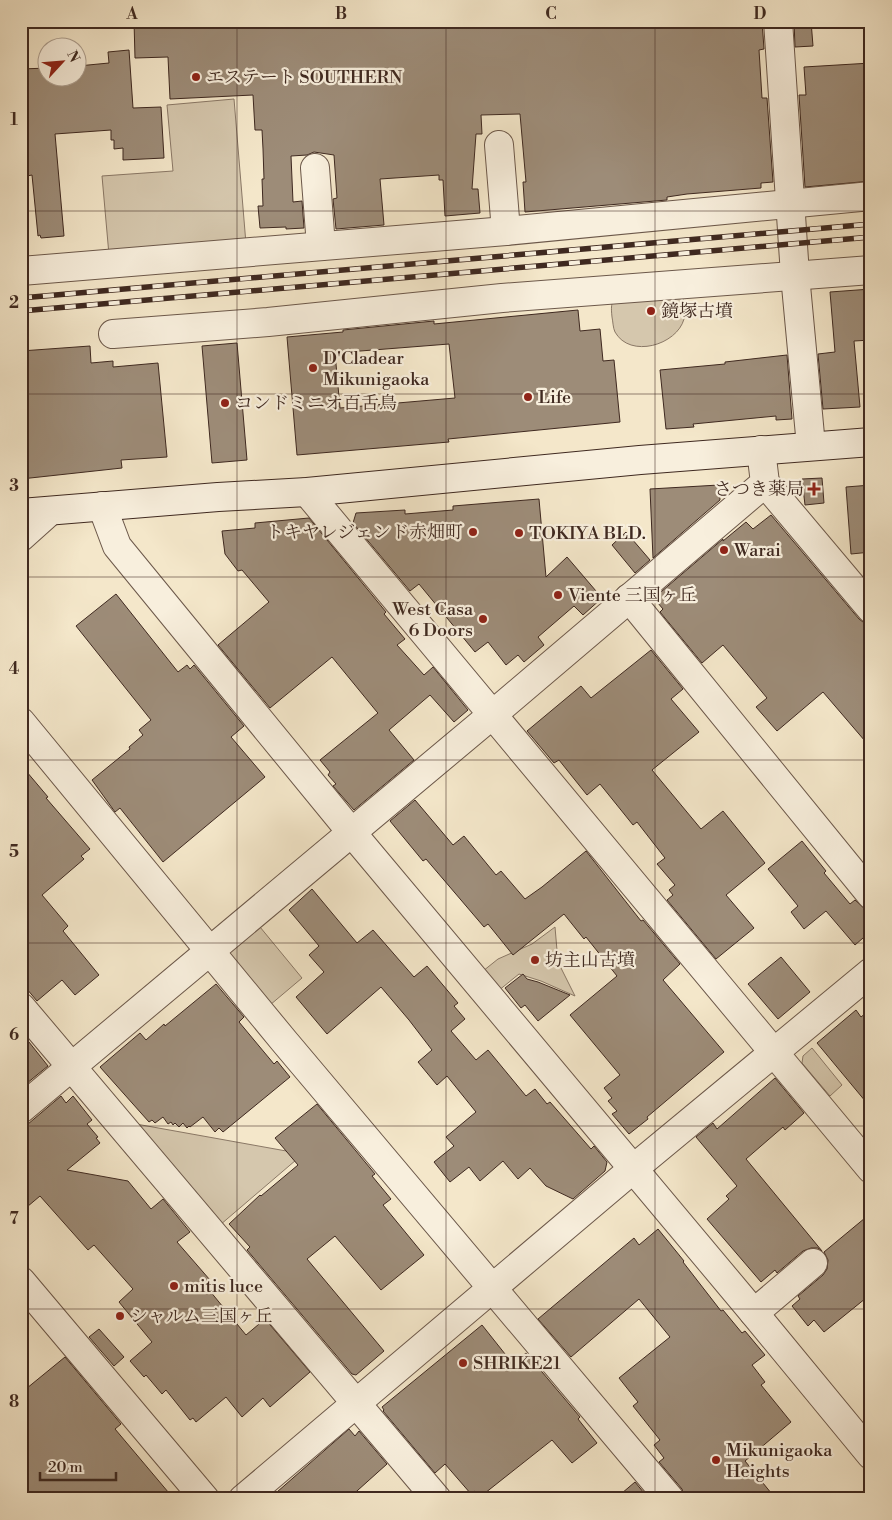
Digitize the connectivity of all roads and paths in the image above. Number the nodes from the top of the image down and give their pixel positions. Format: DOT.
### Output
graph roads {
  1 [pos="778,21"];
  2 [pos="499,145"];
  3 [pos="315,168"];
  4 [pos="871,196"];
  5 [pos="791,209"];
  6 [pos="506,230"];
  7 [pos="321,246"];
  8 [pos="795,268"];
  9 [pos="871,270"];
  10 [pos="21,271"];
  11 [pos="113,334"];
  12 [pos="871,442"];
  13 [pos="811,446"];
  14 [pos="761,450"];
  15 [pos="765,483"];
  16 [pos="307,492"];
  17 [pos="102,506"];
  18 [pos="50,511"];
  19 [pos="21,513"];
  20 [pos="21,537"];
  21 [pos="629,598"];
  22 [pos="871,609"];
  23 [pos="492,716"];
  24 [pos="21,722"];
  25 [pos="352,833"];
  26 [pos="871,894"];
  27 [pos="210,951"];
  28 [pos="871,972"];
  29 [pos="21,1007"];
  30 [pos="773,1052"];
  31 [pos="71,1067"];
  32 [pos="21,1109"];
  33 [pos="633,1169"];
  34 [pos="871,1169"];
  35 [pos="814,1263"];
  36 [pos="21,1281"];
  37 [pos="493,1288"];
  38 [pos="754,1313"];
  39 [pos="357,1402"];
  40 [pos="871,1455"];
  41 [pos="205,1499"];
  42 [pos="243,1499"];
  43 [pos="437,1499"];
  44 [pos="670,1499"];
  1 -- 5 [label="street"];
  2 -- 6 [label="street"];
  3 -- 7 [label="street"];
  4 -- 5 [label="street"];
  5 -- 6 [label="street"];
  5 -- 8 [label="street"];
  6 -- 7 [label="street"];
  7 -- 10 [label="street"];
  8 -- 9 [label="street"];
  8 -- 11 [label="street"];
  8 -- 13 [label="street"];
  12 -- 13 [label="street"];
  13 -- 14 [label="street"];
  14 -- 15 [label="street"];
  14 -- 16 [label="street"];
  15 -- 21 [label="street"];
  15 -- 22 [label="street"];
  16 -- 17 [label="street"];
  16 -- 23 [label="street"];
  17 -- 18 [label="street"];
  17 -- 25 [label="street"];
  18 -- 19 [label="street"];
  18 -- 20 [label="street"];
  21 -- 23 [label="street"];
  21 -- 26 [label="street"];
  23 -- 25 [label="street"];
  23 -- 30 [label="street"];
  24 -- 27 [label="street"];
  25 -- 27 [label="street"];
  25 -- 33 [label="street"];
  27 -- 31 [label="street"];
  27 -- 37 [label="street"];
  28 -- 30 [label="street"];
  29 -- 31 [label="street"];
  30 -- 33 [label="street"];
  30 -- 34 [label="street"];
  31 -- 32 [label="street"];
  31 -- 39 [label="street"];
  33 -- 37 [label="street"];
  33 -- 38 [label="street"];
  35 -- 38 [label="street"];
  36 -- 41 [label="street"];
  37 -- 39 [label="street"];
  37 -- 44 [label="street"];
  38 -- 40 [label="street"];
  39 -- 42 [label="street"];
  39 -- 43 [label="street"];
}
